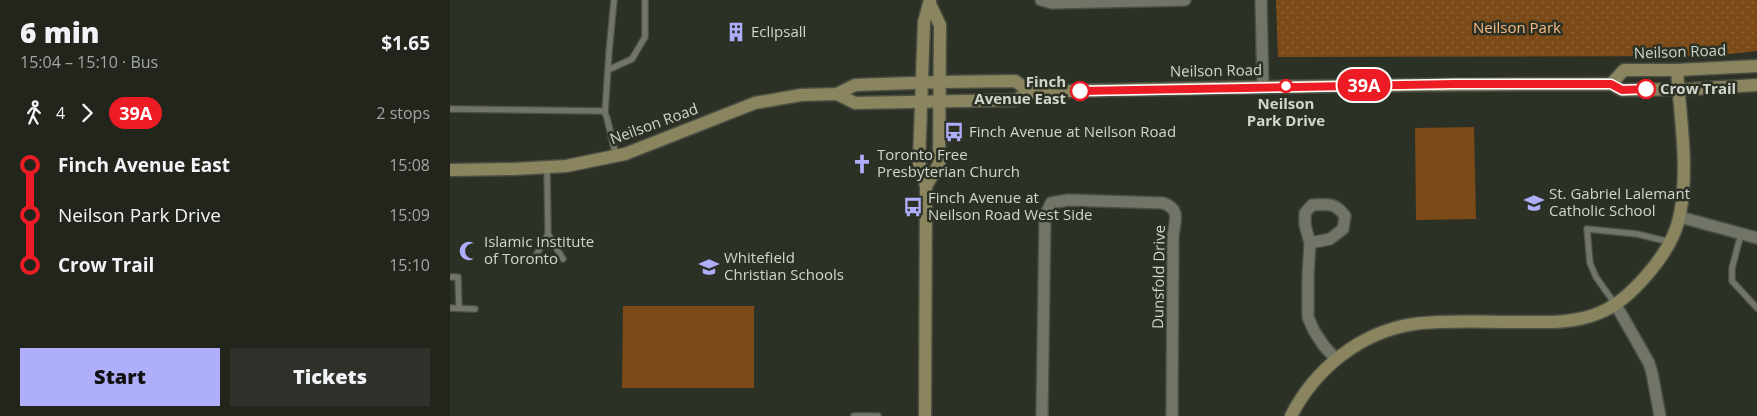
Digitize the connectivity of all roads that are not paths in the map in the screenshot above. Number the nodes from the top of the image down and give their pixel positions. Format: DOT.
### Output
graph roads {
  1 [pos="614,0"];
  2 [pos="645,0"];
  3 [pos="1041,0"];
  4 [pos="1185,0"];
  5 [pos="1261,0"];
  6 [pos="930,2"];
  7 [pos="1757,66"];
  8 [pos="608,70"];
  9 [pos="1677,70"];
  10 [pos="920,82"];
  11 [pos="940,82"];
  12 [pos="1611,84"];
  13 [pos="1757,85"];
  14 [pos="1263,87"];
  15 [pos="1678,89"];
  16 [pos="1031,92"];
  17 [pos="837,94"];
  18 [pos="920,101"];
  19 [pos="940,101"];
  20 [pos="450,109"];
  21 [pos="605,113"];
  22 [pos="616,156"];
  23 [pos="547,167"];
  24 [pos="450,170"];
  25 [pos="926,186"];
  26 [pos="1680,217"];
  27 [pos="1742,232"];
  28 [pos="548,234"];
  29 [pos="1757,238"];
  30 [pos="1670,242"];
  31 [pos="1310,243"];
  32 [pos="563,259"];
  33 [pos="533,261"];
  34 [pos="450,277"];
  35 [pos="1616,305"];
  36 [pos="450,308"];
  37 [pos="459,308"];
  38 [pos="1757,308"];
  39 [pos="475,309"];
  40 [pos="1336,360"];
  41 [pos="854,416"];
  42 [pos="878,416"];
  43 [pos="925,416"];
  44 [pos="1042,416"];
  45 [pos="1172,416"];
  46 [pos="1291,416"];
  47 [pos="1660,416"];
  1 -- 8 [label="lane"];
  2 -- 8 [label="lane"];
  3 -- 4 [label="street"];
  5 -- 14 [label="street"];
  6 -- 10 [label="main road"];
  6 -- 11 [label="main road"];
  7 -- 9 [label="main road, Neilson Road"];
  8 -- 21 [label="lane"];
  9 -- 12 [label="main road, Neilson Road"];
  9 -- 15 [label="main road"];
  10 -- 11 [label="main road, Neilson Road"];
  10 -- 17 [label="main road, Neilson Road"];
  10 -- 18 [label="main road"];
  11 -- 16 [label="main road, Neilson Road"];
  11 -- 19 [label="main road"];
  12 -- 14 [label="main road, Neilson Road"];
  12 -- 15 [label="main road, Neilson Road"];
  13 -- 15 [label="main road, Neilson Road"];
  14 -- 16 [label="main road, Neilson Road"];
  15 -- 26 [label="main road"];
  16 -- 19 [label="main road, Neilson Road"];
  17 -- 18 [label="main road, Neilson Road"];
  17 -- 22 [label="main road, Neilson Road"];
  18 -- 19 [label="main road, Neilson Road"];
  18 -- 25 [label="main road"];
  19 -- 25 [label="main road"];
  20 -- 21 [label="lane"];
  21 -- 22 [label="lane"];
  22 -- 23 [label="main road, Neilson Road"];
  23 -- 24 [label="main road, Neilson Road"];
  23 -- 28 [label="lane"];
  25 -- 43 [label="main road"];
  26 -- 27 [label="street"];
  26 -- 30 [label="main road"];
  27 -- 29 [label="street"];
  27 -- 38 [label="lane"];
  28 -- 32 [label="lane"];
  28 -- 33 [label="lane"];
  30 -- 35 [label="main road"];
  30 -- 35 [label="lane"];
  31 -- 40 [label="street"];
  34 -- 37 [label="lane"];
  35 -- 40 [label="main road"];
  35 -- 47 [label="street"];
  36 -- 37 [label="lane"];
  37 -- 39 [label="lane"];
  40 -- 46 [label="main road"];
  41 -- 42 [label="lane"];
  44 -- 45 [label="street, Dunsfold Drive"];
}
